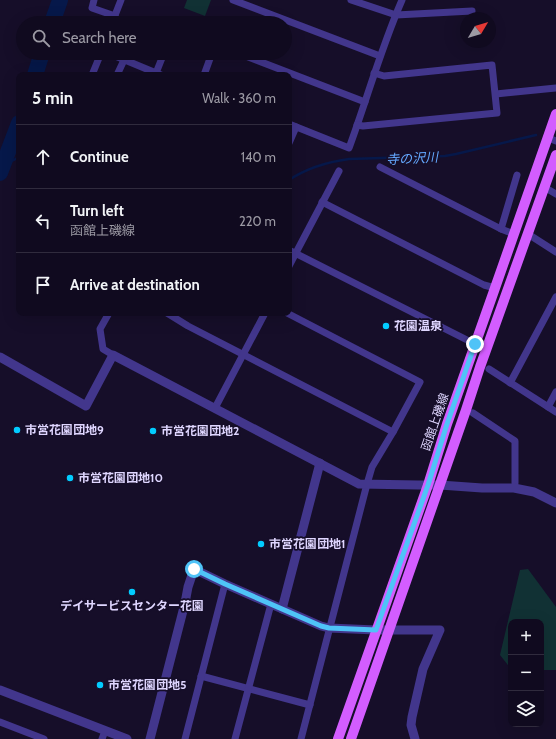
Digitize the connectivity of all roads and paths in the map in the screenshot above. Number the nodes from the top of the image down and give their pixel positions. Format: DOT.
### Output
graph roads {
  1 [pos="94,0"];
  2 [pos="121,0"];
  3 [pos="233,0"];
  4 [pos="352,0"];
  5 [pos="402,0"];
  6 [pos="472,11"];
  7 [pos="396,14"];
  8 [pos="108,16"];
  9 [pos="115,16"];
  10 [pos="275,16"];
  11 [pos="292,22"];
  12 [pos="380,56"];
  13 [pos="98,60"];
  14 [pos="124,60"];
  15 [pos="162,60"];
  16 [pos="209,60"];
  17 [pos="256,60"];
  18 [pos="93,72"];
  19 [pos="118,72"];
  20 [pos="154,72"];
  21 [pos="159,72"];
  22 [pos="205,72"];
  23 [pos="287,72"];
  24 [pos="374,73"];
  25 [pos="292,74"];
  26 [pos="556,88"];
  27 [pos="496,94"];
  28 [pos="365,102"];
  29 [pos="556,114"];
  30 [pos="292,125"];
  31 [pos="357,125"];
  32 [pos="552,139"];
  33 [pos="556,155"];
  34 [pos="380,167"];
  35 [pos="339,171"];
  36 [pos="517,175"];
  37 [pos="544,187"];
  38 [pos="556,194"];
  39 [pos="322,202"];
  40 [pos="501,229"];
  41 [pos="514,234"];
  42 [pos="528,234"];
  43 [pos="292,251"];
  44 [pos="556,252"];
  45 [pos="494,288"];
  46 [pos="556,297"];
  47 [pos="107,316"];
  48 [pos="172,316"];
  49 [pos="263,316"];
  50 [pos="292,316"];
  51 [pos="475,344"];
  52 [pos="113,355"];
  53 [pos="243,355"];
  54 [pos="0,357"];
  55 [pos="489,369"];
  56 [pos="510,383"];
  57 [pos="556,392"];
  58 [pos="548,407"];
  59 [pos="215,408"];
  60 [pos="556,412"];
  61 [pos="473,413"];
  62 [pos="393,432"];
  63 [pos="320,463"];
  64 [pos="514,483"];
  65 [pos="367,484"];
  66 [pos="428,485"];
  67 [pos="440,485"];
  68 [pos="555,500"];
  69 [pos="225,584"];
  70 [pos="271,604"];
  71 [pos="282,609"];
  72 [pos="329,628"];
  73 [pos="389,629"];
  74 [pos="376,630"];
  75 [pos="201,676"];
  76 [pos="248,688"];
  77 [pos="0,690"];
  78 [pos="310,705"];
  79 [pos="0,722"];
  80 [pos="103,735"];
  81 [pos="42,739"];
  82 [pos="127,739"];
  83 [pos="150,739"];
  84 [pos="185,739"];
  85 [pos="234,739"];
  86 [pos="301,739"];
  87 [pos="338,739"];
  88 [pos="351,739"];
  89 [pos="415,739"];
  1 -- 8 [label="street"];
  2 -- 9 [label="street"];
  3 -- 10 [label="street"];
  4 -- 7 [label="street"];
  5 -- 7 [label="street"];
  6 -- 7 [label="street"];
  7 -- 12 [label="street"];
  11 -- 12 [label="street"];
  12 -- 24 [label="street"];
  13 -- 18 [label="street"];
  14 -- 19 [label="street"];
  14 -- 20 [label="street"];
  15 -- 21 [label="street"];
  16 -- 22 [label="street"];
  17 -- 23 [label="street"];
  24 -- 27 [label="street"];
  24 -- 28 [label="street"];
  25 -- 28 [label="street"];
  26 -- 27 [label="street"];
  27 -- 31 [label="street"];
  28 -- 31 [label="street"];
  29 -- 32 [label="main road, 函館上磯線"];
  30 -- 31 [label="street"];
  32 -- 41 [label="main road, 函館上磯線"];
  33 -- 37 [label="main road, 函館上磯線"];
  34 -- 40 [label="street"];
  35 -- 39 [label="street"];
  36 -- 40 [label="street"];
  37 -- 38 [label="street"];
  37 -- 42 [label="main road, 函館上磯線"];
  39 -- 43 [label="street"];
  39 -- 45 [label="street"];
  40 -- 41 [label="street"];
  41 -- 45 [label="main road, 函館上磯線"];
  42 -- 44 [label="street"];
  42 -- 67 [label="main road, 函館上磯線"];
  43 -- 51 [label="street"];
  45 -- 51 [label="main road, 函館上磯線"];
  46 -- 56 [label="street"];
  47 -- 52 [label="street"];
  48 -- 53 [label="street"];
  49 -- 53 [label="street"];
  50 -- 62 [label="street"];
  51 -- 66 [label="main road, 函館上磯線"];
  52 -- 54 [label="street"];
  52 -- 59 [label="street"];
  53 -- 59 [label="street"];
  53 -- 62 [label="street"];
  55 -- 56 [label="street"];
  56 -- 58 [label="street"];
  57 -- 58 [label="street"];
  58 -- 60 [label="street"];
  59 -- 63 [label="street"];
  61 -- 64 [label="street"];
  62 -- 65 [label="street"];
  63 -- 65 [label="street"];
  63 -- 71 [label="street"];
  65 -- 66 [label="street"];
  65 -- 72 [label="street"];
  66 -- 67 [label="street"];
  66 -- 74 [label="main road, 函館上磯線"];
  67 -- 68 [label="street"];
  67 -- 73 [label="main road, 函館上磯線"];
  69 -- 70 [label="street"];
  69 -- 75 [label="street"];
  69 -- 83 [label="street"];
  70 -- 71 [label="street"];
  70 -- 76 [label="street"];
  71 -- 72 [label="street"];
  72 -- 74 [label="street"];
  72 -- 78 [label="street"];
  73 -- 74 [label="street"];
  73 -- 88 [label="main road, 函館上磯線"];
  73 -- 89 [label="street"];
  74 -- 87 [label="main road, 函館上磯線"];
  75 -- 76 [label="street"];
  75 -- 84 [label="street"];
  76 -- 78 [label="street"];
  76 -- 85 [label="street"];
  77 -- 80 [label="street"];
  78 -- 86 [label="street"];
  79 -- 81 [label="street"];
  80 -- 82 [label="street"];
}
